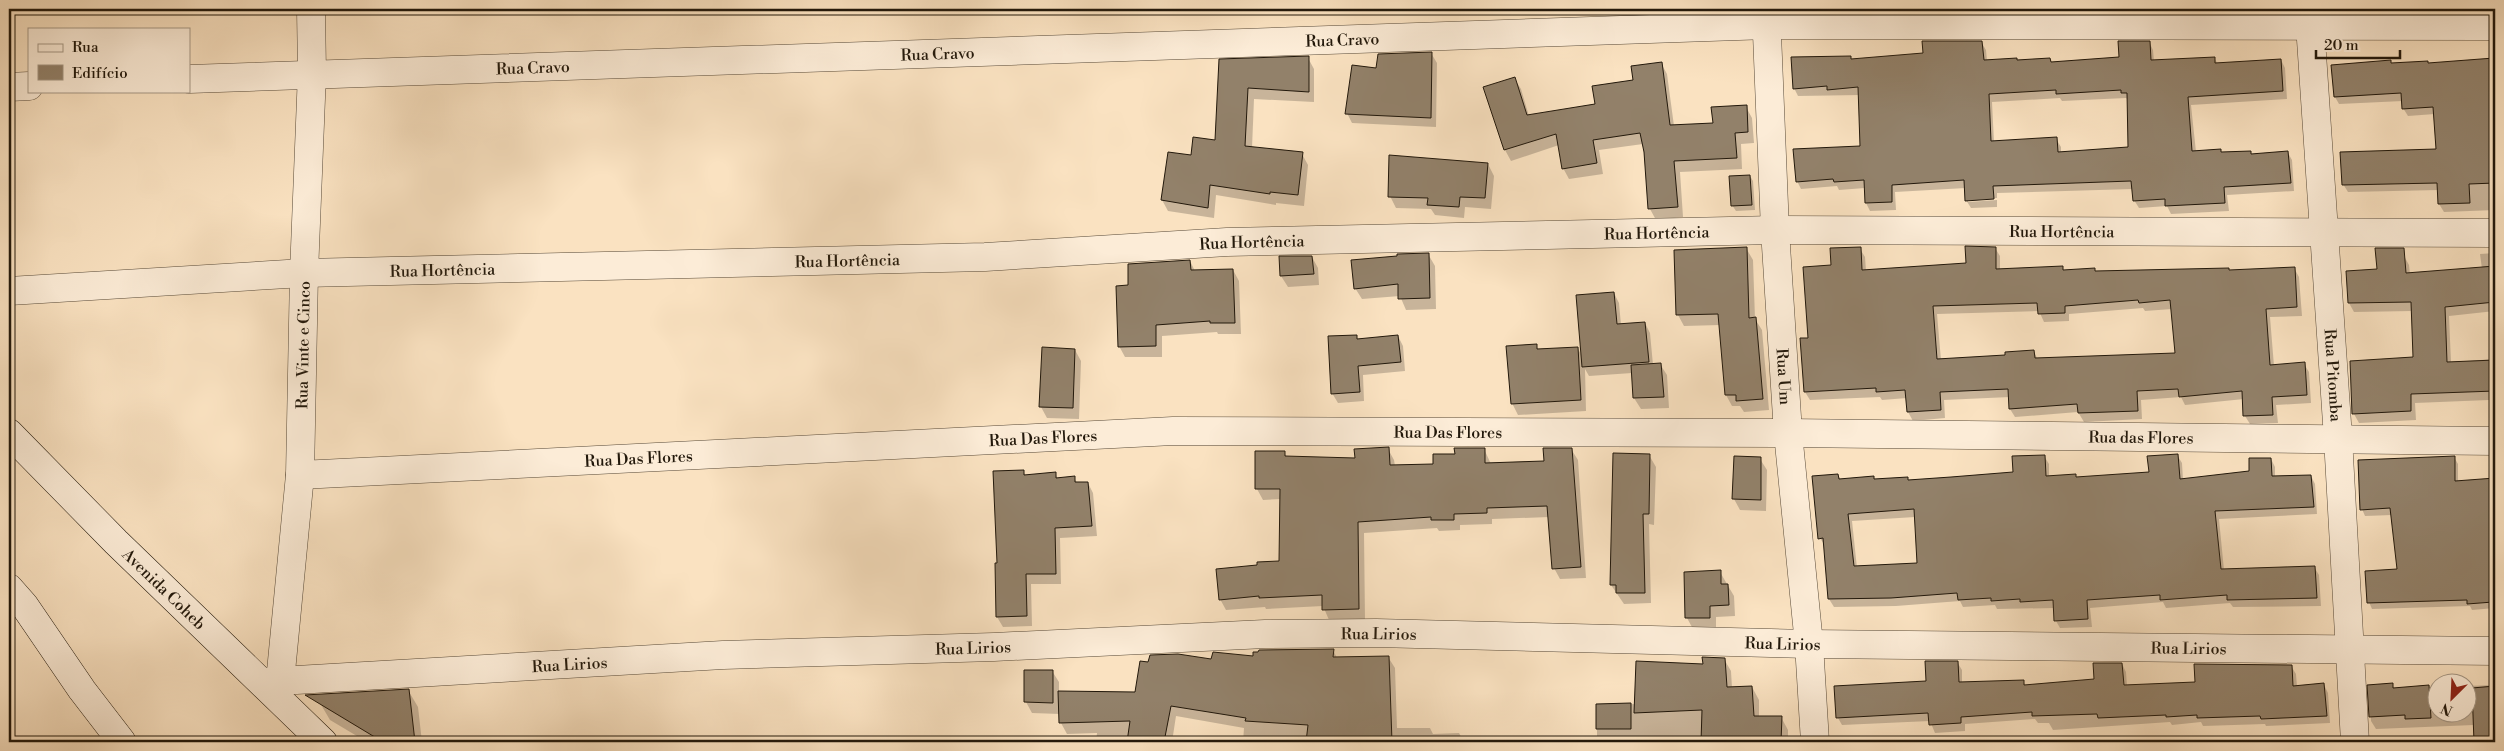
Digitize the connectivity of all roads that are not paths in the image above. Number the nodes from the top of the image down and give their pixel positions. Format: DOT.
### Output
graph roads {
  1 [pos="311,9"];
  2 [pos="1767,17"];
  3 [pos="2309,18"];
  4 [pos="2495,26"];
  5 [pos="312,73"];
  6 [pos="190,79"];
  7 [pos="28,86"];
  8 [pos="9,87"];
  9 [pos="1775,230"];
  10 [pos="2323,232"];
  11 [pos="2495,233"];
  12 [pos="304,273"];
  13 [pos="9,291"];
  14 [pos="9,433"];
  15 [pos="1788,433"];
  16 [pos="2338,438"];
  17 [pos="2495,441"];
  18 [pos="300,475"];
  19 [pos="9,588"];
  20 [pos="1809,644"];
  21 [pos="2349,650"];
  22 [pos="2495,651"];
  23 [pos="271,682"];
  24 [pos="122,742"];
  25 [pos="323,742"];
  26 [pos="1815,742"];
  27 [pos="2355,742"];
  1 -- 5 [label="street, Rua Vinte e Cinco"];
  2 -- 3 [label="street, Rua Cravo"];
  2 -- 5 [label="street, Rua Cravo"];
  2 -- 9 [label="street, Rua Um"];
  3 -- 4 [label="street, Rua Cravo"];
  3 -- 10 [label="street, Rua Pitomba"];
  5 -- 6 [label="street, Rua Cravo"];
  5 -- 12 [label="street, Rua Vinte e Cinco"];
  7 -- 8 [label="street"];
  9 -- 10 [label="street, Rua Hortência"];
  9 -- 12 [label="street, Rua Hortência"];
  9 -- 15 [label="street, Rua Um"];
  10 -- 11 [label="street, Rua Hortência"];
  10 -- 16 [label="street, Rua Pitomba"];
  12 -- 13 [label="street, Rua Hortência"];
  12 -- 18 [label="street, Rua Vinte e Cinco"];
  14 -- 23 [label="street, Avenida Coheb"];
  15 -- 16 [label="street, Rua das Flores"];
  15 -- 18 [label="street, Rua Das Flores"];
  15 -- 20 [label="street, Rua Um"];
  16 -- 17 [label="street, Rua das Flores"];
  16 -- 21 [label="street, Rua Pitomba"];
  18 -- 23 [label="street, Rua Vinte e Cinco"];
  19 -- 24 [label="street"];
  20 -- 21 [label="street, Rua Lirios"];
  20 -- 23 [label="street, Rua Lirios"];
  20 -- 26 [label="street, Rua Um"];
  21 -- 22 [label="street, Rua Lirios"];
  21 -- 27 [label="street, Rua Pitomba"];
  23 -- 25 [label="street, Avenida Coheb"];
}
